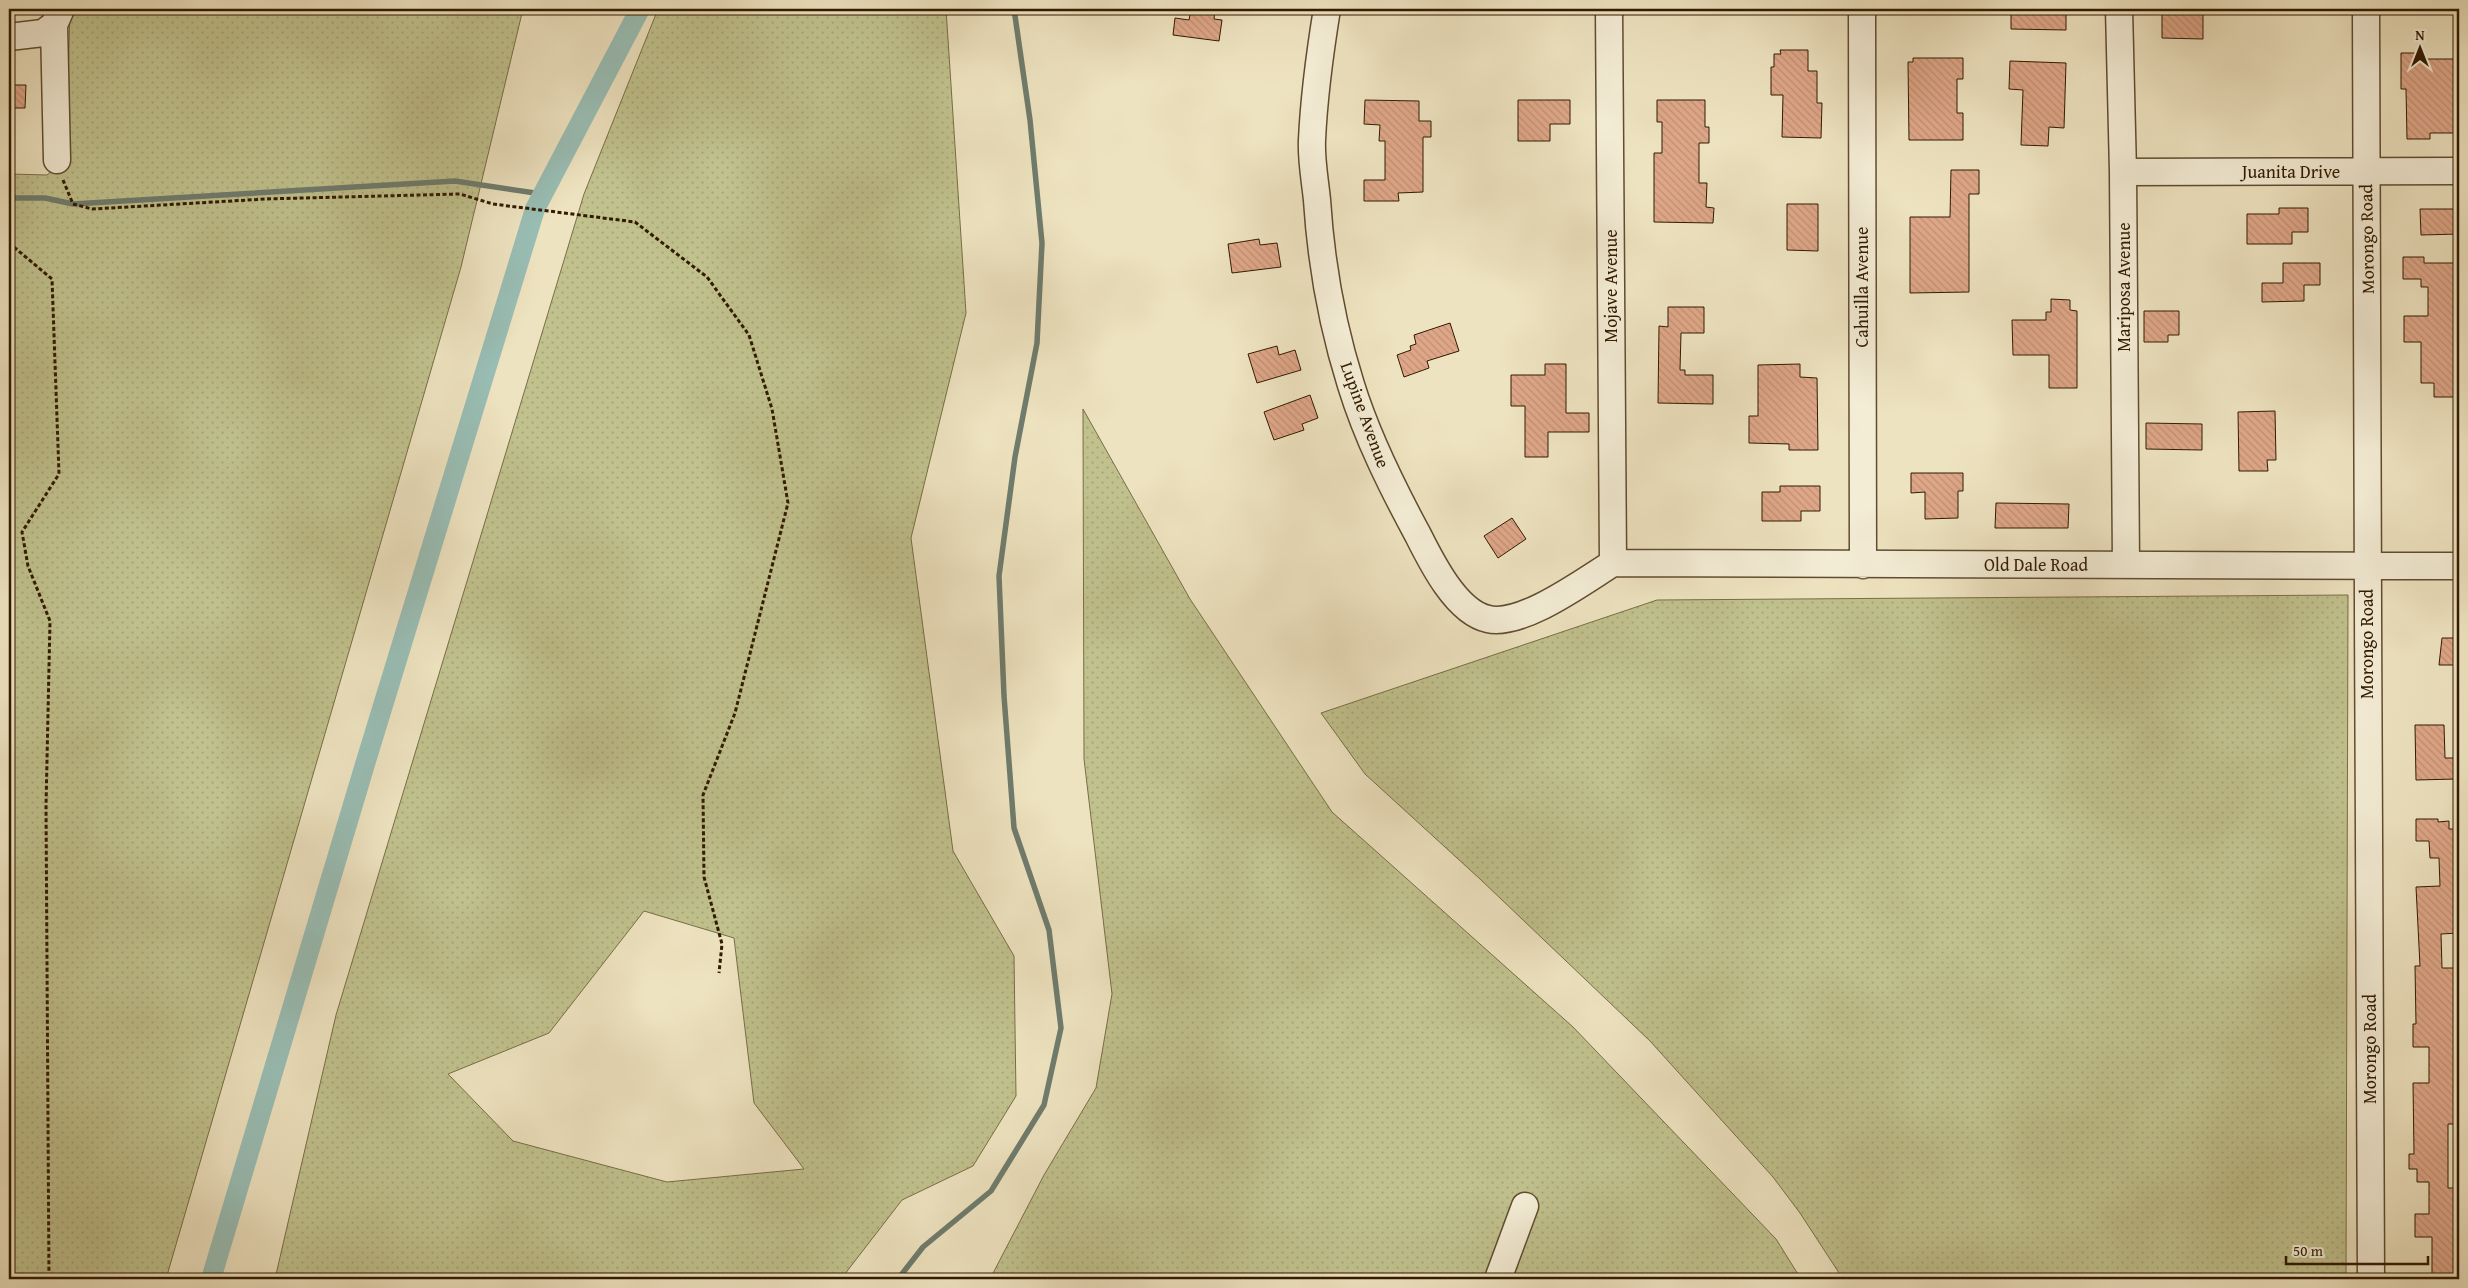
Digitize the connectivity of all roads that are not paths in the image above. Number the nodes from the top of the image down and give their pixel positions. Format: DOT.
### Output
graph roads {
  1 [pos="1327,9"];
  2 [pos="1609,9"];
  3 [pos="1862,9"];
  4 [pos="2119,9"];
  5 [pos="2366,9"];
  6 [pos="57,17"];
  7 [pos="9,37"];
  8 [pos="56,160"];
  9 [pos="2459,171"];
  10 [pos="2123,172"];
  11 [pos="2367,172"];
  12 [pos="1613,563"];
  13 [pos="1863,565"];
  14 [pos="2126,565"];
  15 [pos="2366,566"];
  16 [pos="2459,566"];
  17 [pos="1525,1206"];
  18 [pos="1498,1279"];
  19 [pos="2371,1279"];
  1 -- 12 [label="street, Lupine Avenue"];
  2 -- 12 [label="street, Mojave Avenue"];
  3 -- 13 [label="street, Cahuilla Avenue"];
  4 -- 10 [label="street, Mariposa Avenue"];
  5 -- 11 [label="street, Morongo Road"];
  6 -- 7 [label="street"];
  6 -- 8 [label="street"];
  9 -- 11 [label="street, Juanita Drive"];
  10 -- 11 [label="street, Juanita Drive"];
  10 -- 14 [label="street, Mariposa Avenue"];
  11 -- 15 [label="street, Morongo Road"];
  12 -- 13 [label="street, Old Dale Road"];
  13 -- 14 [label="street, Old Dale Road"];
  14 -- 15 [label="street, Old Dale Road"];
  15 -- 16 [label="street, Old Dale Road"];
  15 -- 19 [label="street, Morongo Road"];
  17 -- 18 [label="street"];
}
